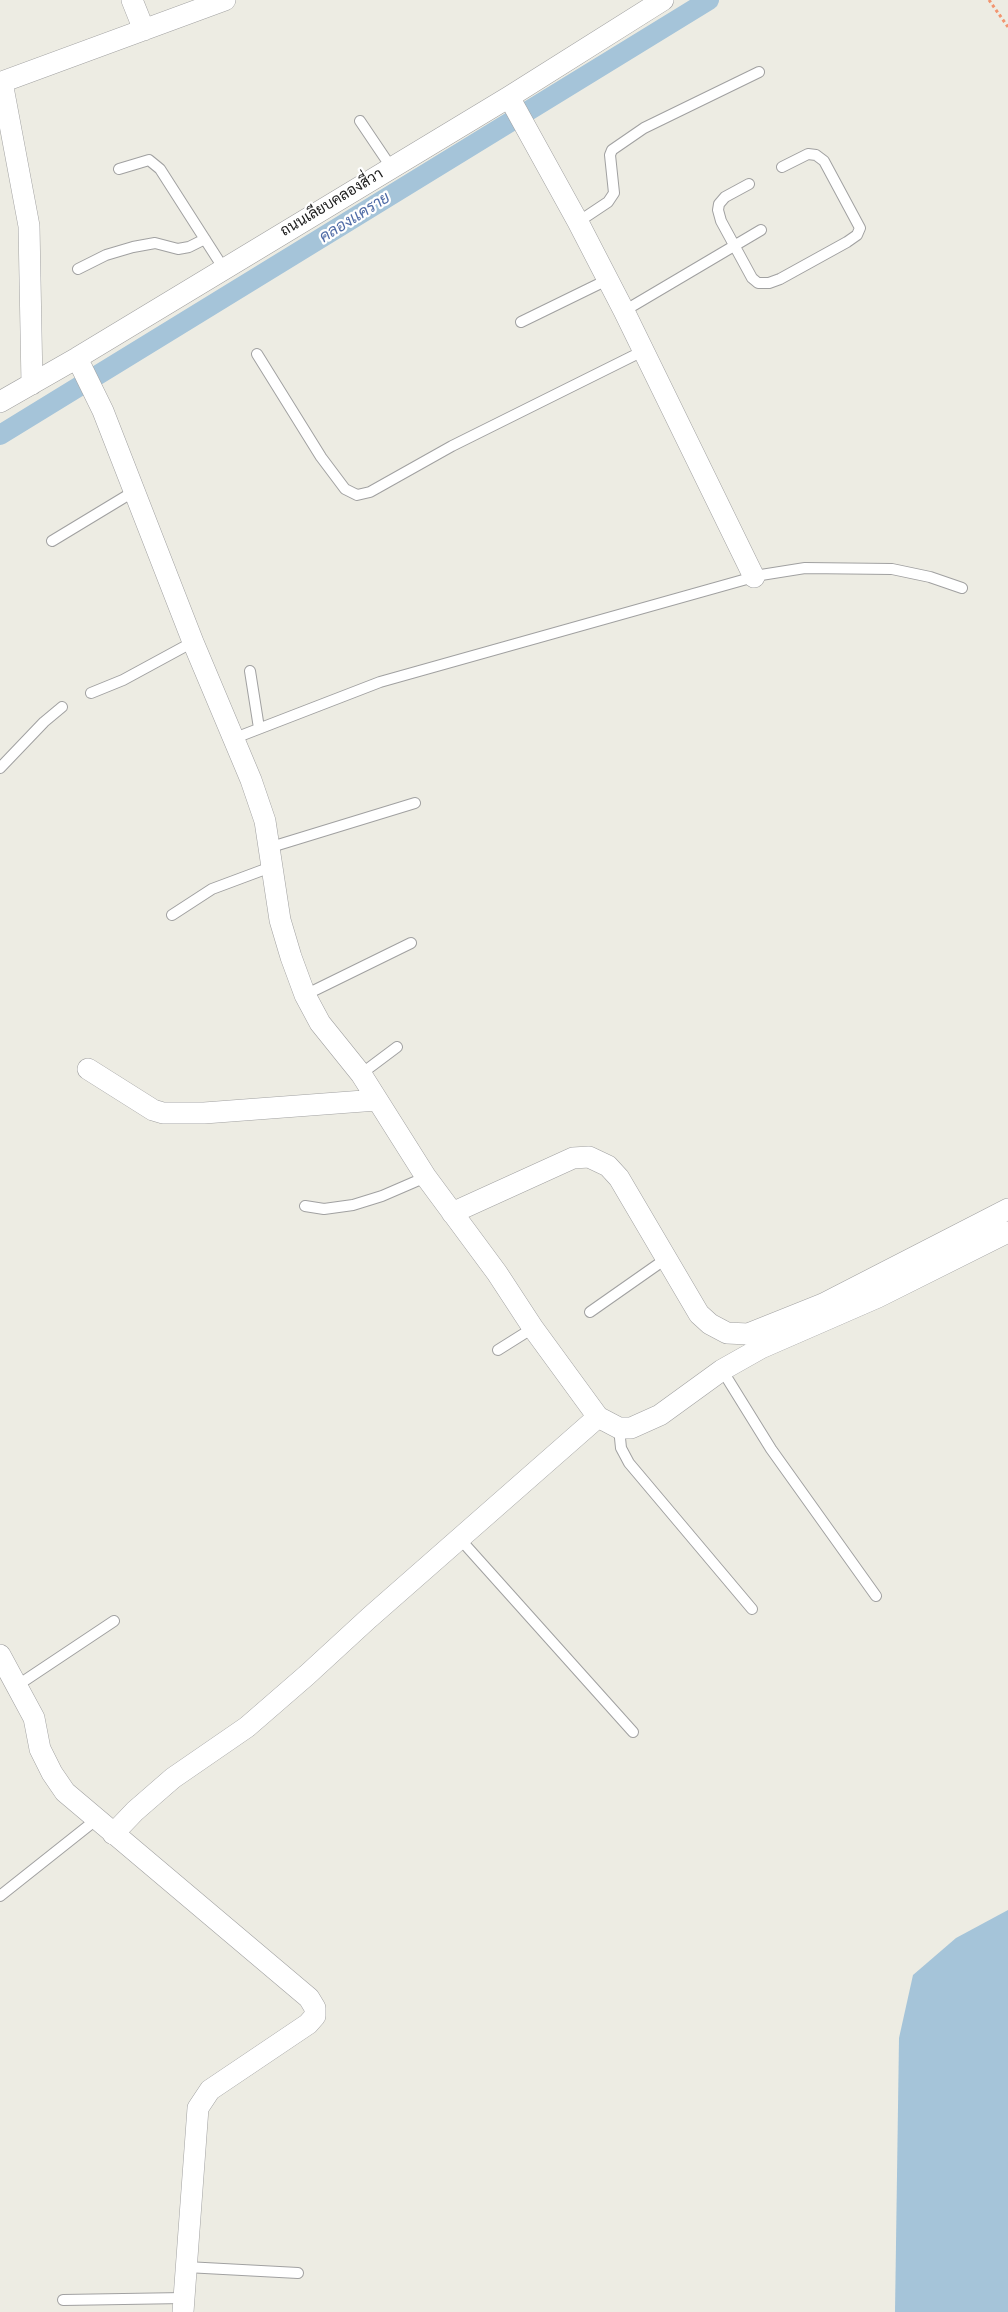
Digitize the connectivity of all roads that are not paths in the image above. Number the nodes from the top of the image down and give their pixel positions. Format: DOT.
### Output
graph roads {
  1 [pos="132,0"];
  2 [pos="225,0"];
  3 [pos="651,3"];
  4 [pos="144,30"];
  5 [pos="759,72"];
  6 [pos="1,82"];
  7 [pos="512,103"];
  8 [pos="360,122"];
  9 [pos="782,167"];
  10 [pos="391,168"];
  11 [pos="119,169"];
  12 [pos="749,184"];
  13 [pos="578,222"];
  14 [pos="761,230"];
  15 [pos="205,239"];
  16 [pos="735,245"];
  17 [pos="78,269"];
  18 [pos="224,269"];
  19 [pos="606,280"];
  20 [pos="624,311"];
  21 [pos="521,322"];
  22 [pos="643,351"];
  23 [pos="257,354"];
  24 [pos="82,367"];
  25 [pos="32,384"];
  26 [pos="0,402"];
  27 [pos="133,492"];
  28 [pos="52,541"];
  29 [pos="754,577"];
  30 [pos="962,588"];
  31 [pos="193,642"];
  32 [pos="250,671"];
  33 [pos="91,693"];
  34 [pos="62,707"];
  35 [pos="259,728"];
  36 [pos="235,738"];
  37 [pos="0,768"];
  38 [pos="415,803"];
  39 [pos="269,858"];
  40 [pos="172,915"];
  41 [pos="411,943"];
  42 [pos="305,995"];
  43 [pos="397,1047"];
  44 [pos="88,1069"];
  45 [pos="361,1074"];
  46 [pos="377,1100"];
  47 [pos="426,1177"];
  48 [pos="305,1206"];
  49 [pos="1008,1209"];
  50 [pos="452,1213"];
  51 [pos="1008,1232"];
  52 [pos="667,1258"];
  53 [pos="590,1312"];
  54 [pos="533,1328"];
  55 [pos="498,1350"];
  56 [pos="722,1370"];
  57 [pos="598,1417"];
  58 [pos="619,1428"];
  59 [pos="460,1539"];
  60 [pos="876,1596"];
  61 [pos="752,1608"];
  62 [pos="114,1621"];
  63 [pos="0,1655"];
  64 [pos="18,1685"];
  65 [pos="633,1732"];
  66 [pos="97,1819"];
  67 [pos="113,1834"];
  68 [pos="0,1896"];
  69 [pos="186,2267"];
  70 [pos="298,2273"];
  71 [pos="63,2300"];
  72 [pos="184,2305"];
  1 -- 4 [label="street"];
  2 -- 4 [label="street"];
  3 -- 7 [label="street, ถนนเลียบคลองสี่วา"];
  4 -- 6 [label="street"];
  5 -- 13 [label="lane"];
  6 -- 25 [label="street"];
  7 -- 10 [label="street, ถนนเลียบคลองสี่วา"];
  7 -- 13 [label="street"];
  8 -- 10 [label="lane"];
  9 -- 16 [label="lane"];
  10 -- 18 [label="street, ถนนเลียบคลองสี่วา"];
  11 -- 15 [label="lane"];
  12 -- 16 [label="lane"];
  13 -- 19 [label="street"];
  14 -- 16 [label="lane"];
  15 -- 17 [label="lane"];
  15 -- 18 [label="lane"];
  16 -- 20 [label="lane"];
  18 -- 24 [label="street, ถนนเลียบคลองสี่วา"];
  19 -- 20 [label="street"];
  19 -- 21 [label="lane"];
  20 -- 22 [label="street"];
  22 -- 23 [label="lane"];
  22 -- 29 [label="street"];
  24 -- 25 [label="street, ถนนเลียบคลองสี่วา"];
  24 -- 27 [label="street"];
  25 -- 26 [label="street, ถนนเลียบคลองสี่วา"];
  27 -- 28 [label="lane"];
  27 -- 31 [label="street"];
  29 -- 30 [label="lane"];
  29 -- 35 [label="lane"];
  31 -- 33 [label="lane"];
  31 -- 36 [label="street"];
  32 -- 35 [label="lane"];
  34 -- 37 [label="lane"];
  35 -- 36 [label="lane"];
  36 -- 39 [label="street"];
  38 -- 39 [label="lane"];
  39 -- 40 [label="lane"];
  39 -- 42 [label="street"];
  41 -- 42 [label="lane"];
  42 -- 45 [label="street"];
  43 -- 45 [label="lane"];
  44 -- 46 [label="street"];
  45 -- 46 [label="street"];
  46 -- 47 [label="street"];
  47 -- 48 [label="lane"];
  47 -- 50 [label="street"];
  49 -- 52 [label="street"];
  50 -- 52 [label="street"];
  50 -- 54 [label="street"];
  51 -- 56 [label="street"];
  52 -- 53 [label="lane"];
  54 -- 55 [label="lane"];
  54 -- 57 [label="street"];
  56 -- 58 [label="street"];
  56 -- 60 [label="lane"];
  57 -- 58 [label="street"];
  57 -- 59 [label="street"];
  58 -- 61 [label="lane"];
  59 -- 65 [label="lane"];
  59 -- 67 [label="street"];
  62 -- 64 [label="lane"];
  63 -- 64 [label="street"];
  64 -- 66 [label="street"];
  66 -- 67 [label="street"];
  66 -- 68 [label="lane"];
  67 -- 69 [label="street"];
  69 -- 70 [label="lane"];
  69 -- 72 [label="street"];
  71 -- 72 [label="lane"];
}
